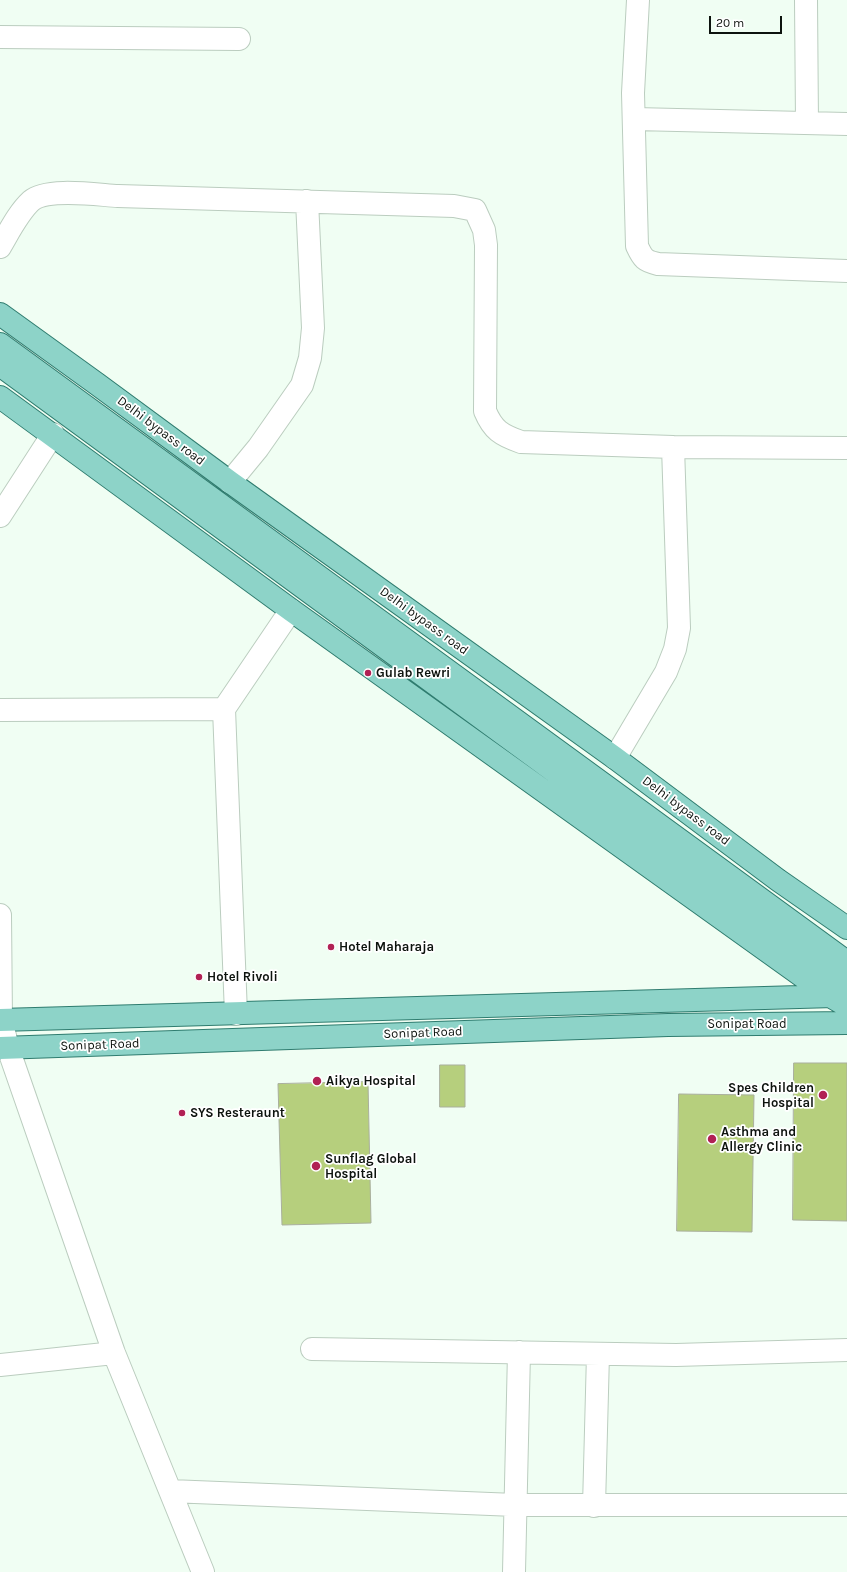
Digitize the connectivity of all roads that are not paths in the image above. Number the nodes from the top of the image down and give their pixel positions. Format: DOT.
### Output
graph roads {
  1 [pos="638,0"];
  2 [pos="806,0"];
  3 [pos="0,37"];
  4 [pos="239,39"];
  5 [pos="635,119"];
  6 [pos="807,124"];
  7 [pos="847,124"];
  8 [pos="308,201"];
  9 [pos="0,247"];
  10 [pos="847,271"];
  11 [pos="0,314"];
  12 [pos="0,344"];
  13 [pos="0,365"];
  14 [pos="0,397"];
  15 [pos="63,401"];
  16 [pos="53,434"];
  17 [pos="672,447"];
  18 [pos="847,448"];
  19 [pos="230,482"];
  20 [pos="0,516"];
  21 [pos="291,610"];
  22 [pos="224,709"];
  23 [pos="0,710"];
  24 [pos="615,758"];
  25 [pos="0,915"];
  26 [pos="847,928"];
  27 [pos="847,962"];
  28 [pos="843,996"];
  29 [pos="236,1014"];
  30 [pos="1,1020"];
  31 [pos="847,1023"];
  32 [pos="4,1048"];
  33 [pos="312,1349"];
  34 [pos="847,1350"];
  35 [pos="519,1352"];
  36 [pos="114,1353"];
  37 [pos="598,1354"];
  38 [pos="0,1365"];
  39 [pos="170,1491"];
  40 [pos="515,1505"];
  41 [pos="847,1505"];
  42 [pos="594,1506"];
  43 [pos="203,1572"];
  44 [pos="514,1572"];
  1 -- 5 [label="street"];
  2 -- 6 [label="street"];
  3 -- 4 [label="street"];
  5 -- 6 [label="street"];
  5 -- 10 [label="street"];
  6 -- 7 [label="street"];
  8 -- 9 [label="street"];
  8 -- 17 [label="street"];
  8 -- 19 [label="street"];
  11 -- 19 [label="main road, Delhi bypass road"];
  12 -- 15 [label="main road"];
  13 -- 15 [label="main road"];
  14 -- 16 [label="main road"];
  15 -- 27 [label="main road"];
  15 -- 28 [label="main road"];
  16 -- 20 [label="street"];
  16 -- 21 [label="main road"];
  17 -- 18 [label="street"];
  17 -- 24 [label="street"];
  19 -- 24 [label="main road, Delhi bypass road"];
  21 -- 22 [label="street"];
  21 -- 28 [label="main road"];
  22 -- 23 [label="street"];
  22 -- 29 [label="street"];
  24 -- 26 [label="main road, Delhi bypass road"];
  25 -- 30 [label="street"];
  28 -- 29 [label="main road, Sonipat Road"];
  29 -- 30 [label="main road, Sonipat Road"];
  30 -- 32 [label="street"];
  31 -- 32 [label="main road, Sonipat Road"];
  32 -- 36 [label="street"];
  33 -- 35 [label="street"];
  34 -- 37 [label="street"];
  35 -- 37 [label="street"];
  35 -- 40 [label="street"];
  36 -- 38 [label="street"];
  36 -- 39 [label="street"];
  37 -- 42 [label="street"];
  39 -- 40 [label="street"];
  39 -- 43 [label="street"];
  40 -- 42 [label="street"];
  40 -- 44 [label="street"];
  41 -- 42 [label="street"];
}
